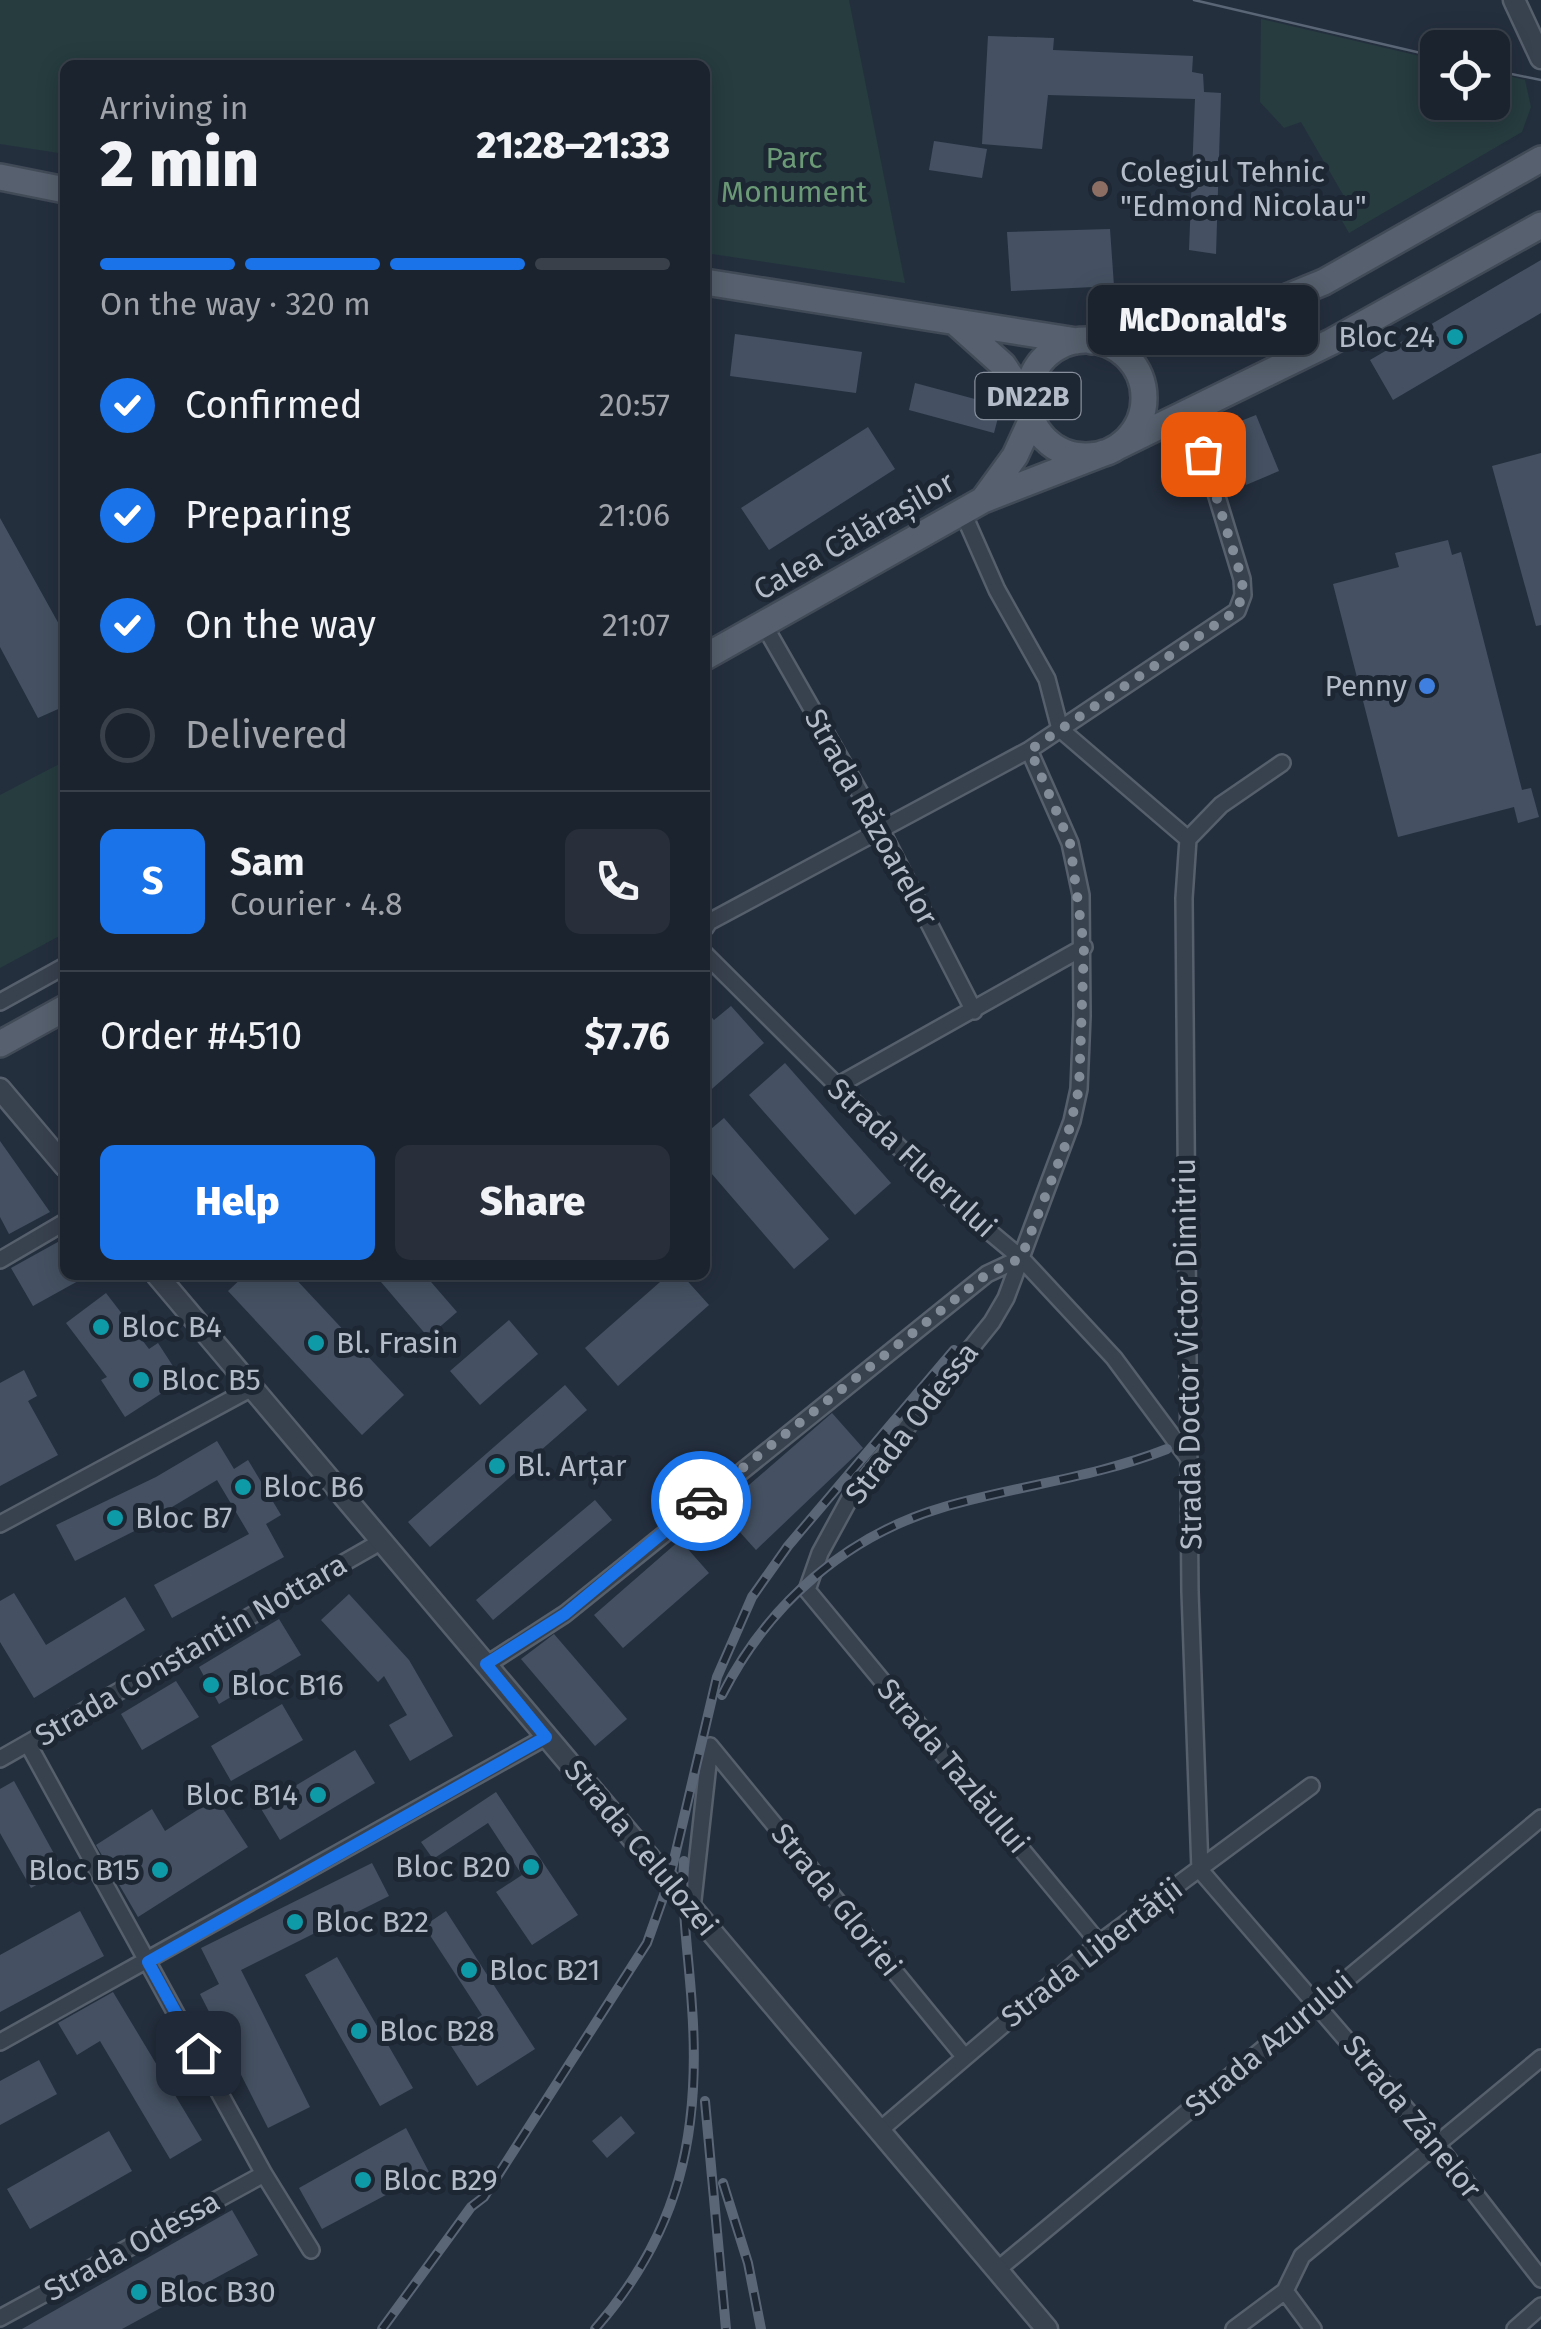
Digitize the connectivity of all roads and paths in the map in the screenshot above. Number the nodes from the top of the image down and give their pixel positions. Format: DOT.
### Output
graph roads {
  1 [pos="1514,0"];
  2 [pos="1541,58"];
  3 [pos="1541,159"];
  4 [pos="0,177"];
  5 [pos="60,189"];
  6 [pos="1541,225"];
  7 [pos="710,283"];
  8 [pos="951,319"];
  9 [pos="1084,341"];
  10 [pos="1030,411"];
  11 [pos="1191,412"];
  12 [pos="1112,450"];
  13 [pos="973,506"];
  14 [pos="764,625"];
  15 [pos="710,655"];
  16 [pos="1060,729"];
  17 [pos="1030,750"];
  18 [pos="1282,763"];
  19 [pos="880,828"];
  20 [pos="1188,839"];
  21 [pos="710,925"];
  22 [pos="1084,947"];
  23 [pos="710,959"];
  24 [pos="60,969"];
  25 [pos="0,1002"];
  26 [pos="60,1011"];
  27 [pos="974,1011"];
  28 [pos="0,1044"];
  29 [pos="836,1086"];
  30 [pos="0,1089"];
  31 [pos="60,1160"];
  32 [pos="60,1225"];
  33 [pos="1021,1258"];
  34 [pos="0,1260"];
  35 [pos="161,1280"];
  36 [pos="252,1388"];
  37 [pos="1189,1459"];
  38 [pos="0,1524"];
  39 [pos="382,1541"];
  40 [pos="807,1590"];
  41 [pos="486,1664"];
  42 [pos="546,1737"];
  43 [pos="28,1744"];
  44 [pos="0,1759"];
  45 [pos="1312,1786"];
  46 [pos="1541,1818"];
  47 [pos="1200,1870"];
  48 [pos="692,1909"];
  49 [pos="1099,1943"];
  50 [pos="148,1962"];
  51 [pos="1318,2003"];
  52 [pos="0,2042"];
  53 [pos="963,2055"];
  54 [pos="1541,2058"];
  55 [pos="880,2130"];
  56 [pos="1438,2146"];
  57 [pos="264,2174"];
  58 [pos="312,2250"];
  59 [pos="997,2270"];
  60 [pos="1541,2279"];
  61 [pos="1285,2291"];
  62 [pos="1541,2306"];
  63 [pos="0,2318"];
  64 [pos="1047,2329"];
  65 [pos="1234,2329"];
  66 [pos="1313,2329"];
  67 [pos="1516,2329"];
  1 -- 2 [label="street"];
  3 -- 9 [label="main road, DN22B"];
  4 -- 5 [label="main road"];
  6 -- 11 [label="main road, Calea Călărașilor / DN22B"];
  7 -- 8 [label="main road"];
  8 -- 9 [label="main road"];
  8 -- 10 [label="main road"];
  9 -- 10 [label="main road, DN22B"];
  9 -- 12 [label="main road, DN22B"];
  10 -- 12 [label="main road, DN22B"];
  10 -- 13 [label="main road, Calea Călărașilor / DN22B"];
  11 -- 12 [label="main road, Calea Călărașilor / DN22B"];
  11 -- 16 [label="street"];
  12 -- 13 [label="main road, Calea Călărașilor / DN22B"];
  13 -- 14 [label="main road, Calea Călărașilor / DN22B"];
  13 -- 16 [label="street"];
  14 -- 15 [label="main road, Calea Călărașilor / DN22B"];
  14 -- 19 [label="street, Strada Răzoarelor"];
  16 -- 17 [label="street"];
  16 -- 20 [label="street"];
  17 -- 19 [label="street"];
  17 -- 22 [label="street, Strada Odessa"];
  18 -- 20 [label="street"];
  19 -- 21 [label="street"];
  19 -- 27 [label="street, Strada Răzoarelor"];
  20 -- 37 [label="street, Strada Doctor Victor Dimitriu"];
  22 -- 27 [label="street"];
  22 -- 33 [label="street, Strada Odessa"];
  23 -- 29 [label="street, Strada Fluerului"];
  24 -- 25 [label="street"];
  26 -- 28 [label="main road"];
  27 -- 29 [label="street"];
  29 -- 33 [label="street, Strada Fluerului"];
  30 -- 31 [label="street"];
  32 -- 34 [label="street"];
  33 -- 37 [label="street, Strada Fluerului"];
  33 -- 40 [label="street, Strada Odessa"];
  33 -- 41 [label="street, Strada Odessa"];
  35 -- 36 [label="street, Strada Celulozei"];
  36 -- 38 [label="street"];
  36 -- 39 [label="street, Strada Celulozei"];
  37 -- 47 [label="street, Strada Doctor Victor Dimitriu"];
  39 -- 41 [label="street, Strada Celulozei"];
  39 -- 43 [label="street, Strada Constantin Nottara"];
  40 -- 49 [label="street, Strada Tazlăului"];
  41 -- 42 [label="street, Strada Celulozei"];
  42 -- 48 [label="street, Strada Celulozei"];
  42 -- 50 [label="street"];
  43 -- 44 [label="street, Strada Constantin Nottara"];
  43 -- 50 [label="street"];
  45 -- 47 [label="street, Strada Libertății"];
  46 -- 51 [label="street, Strada Azurului"];
  47 -- 49 [label="street, Strada Libertății"];
  47 -- 51 [label="street, Strada Zânelor"];
  48 -- 53 [label="street, Strada Gloriei"];
  48 -- 55 [label="street, Strada Celulozei"];
  49 -- 53 [label="street, Strada Libertății"];
  50 -- 52 [label="street"];
  50 -- 57 [label="street"];
  51 -- 56 [label="street, Strada Zânelor"];
  51 -- 59 [label="street, Strada Azurului"];
  53 -- 55 [label="street, Strada Libertății"];
  54 -- 56 [label="street"];
  55 -- 59 [label="street, Strada Celulozei"];
  56 -- 60 [label="street, Strada Zânelor"];
  56 -- 61 [label="street"];
  57 -- 58 [label="street"];
  57 -- 63 [label="street, Strada Odessa"];
  59 -- 64 [label="street, Strada Celulozei"];
  61 -- 65 [label="street"];
  61 -- 66 [label="street"];
  62 -- 67 [label="street"];
}
